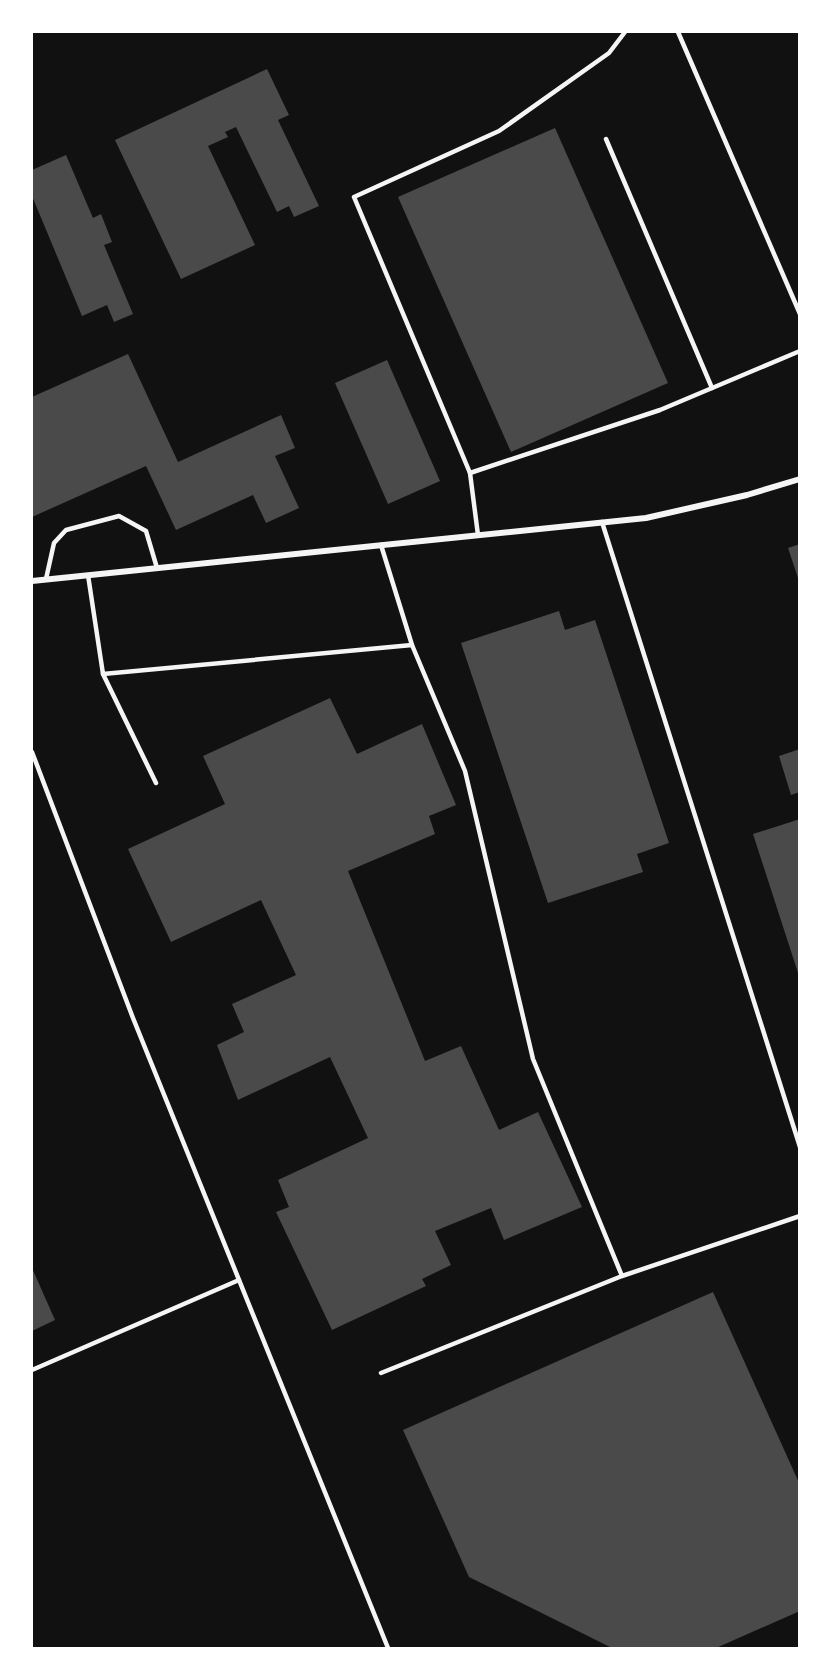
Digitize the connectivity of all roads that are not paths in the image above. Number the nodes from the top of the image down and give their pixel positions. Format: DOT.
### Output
graph roads {
  1 [pos="625,32"];
  2 [pos="678,32"];
  3 [pos="606,139"];
  4 [pos="800,314"];
  5 [pos="800,351"];
  6 [pos="712,388"];
  7 [pos="470,473"];
  8 [pos="800,480"];
  9 [pos="602,522"];
  10 [pos="478,535"];
  11 [pos="381,545"];
  12 [pos="157,568"];
  13 [pos="88,575"];
  14 [pos="46,579"];
  15 [pos="32,581"];
  16 [pos="412,645"];
  17 [pos="103,674"];
  18 [pos="32,752"];
  19 [pos="156,783"];
  20 [pos="800,1147"];
  21 [pos="800,1216"];
  22 [pos="622,1276"];
  23 [pos="239,1280"];
  24 [pos="32,1370"];
  25 [pos="381,1373"];
  26 [pos="388,1648"];
  1 -- 7 [label="lane"];
  2 -- 4 [label="lane"];
  3 -- 6 [label="lane"];
  5 -- 6 [label="lane"];
  6 -- 7 [label="lane"];
  7 -- 10 [label="lane"];
  8 -- 9 [label="street"];
  9 -- 10 [label="street"];
  9 -- 20 [label="lane"];
  10 -- 11 [label="street"];
  11 -- 12 [label="street"];
  11 -- 16 [label="lane"];
  12 -- 13 [label="street"];
  12 -- 14 [label="lane"];
  13 -- 14 [label="street"];
  13 -- 17 [label="lane"];
  14 -- 15 [label="street"];
  16 -- 17 [label="lane"];
  16 -- 22 [label="lane"];
  17 -- 19 [label="lane"];
  18 -- 23 [label="lane"];
  21 -- 22 [label="lane"];
  22 -- 25 [label="lane"];
  23 -- 24 [label="lane"];
  23 -- 26 [label="lane"];
}
